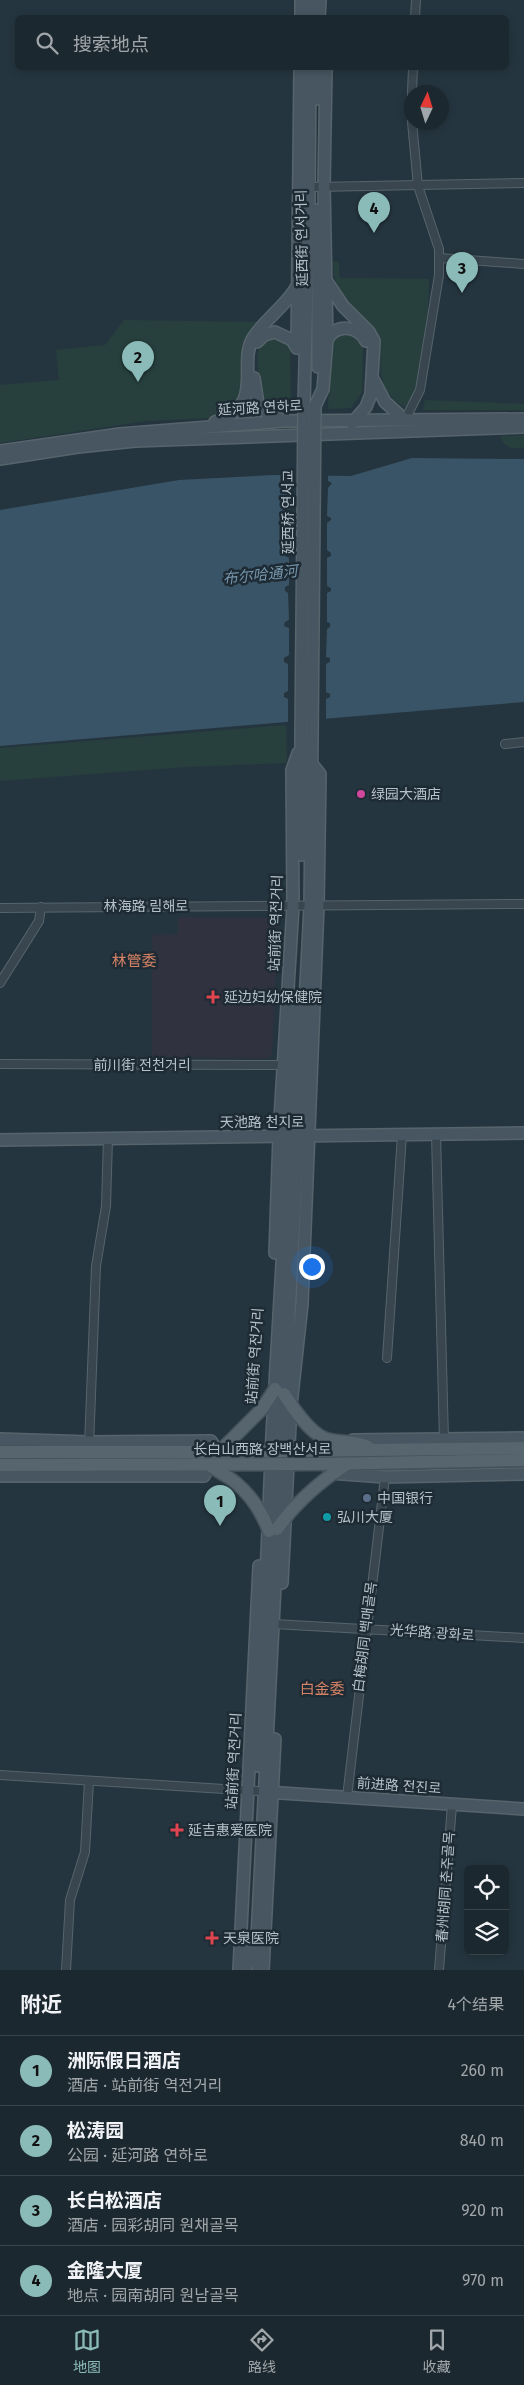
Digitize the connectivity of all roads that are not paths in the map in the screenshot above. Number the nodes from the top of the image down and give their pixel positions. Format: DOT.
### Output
graph roads {
  1 [pos="301,0"];
  2 [pos="310,0"];
  3 [pos="320,0"];
  4 [pos="327,0"];
  5 [pos="416,0"];
  6 [pos="301,15"];
  7 [pos="310,15"];
  8 [pos="319,15"];
  9 [pos="327,15"];
  10 [pos="416,15"];
  11 [pos="300,70"];
  12 [pos="310,70"];
  13 [pos="318,70"];
  14 [pos="326,70"];
  15 [pos="413,70"];
  16 [pos="412,85"];
  17 [pos="413,130"];
  18 [pos="524,183"];
  19 [pos="418,186"];
  20 [pos="320,187"];
  21 [pos="440,258"];
  22 [pos="313,262"];
  23 [pos="524,264"];
  24 [pos="326,280"];
  25 [pos="298,285"];
  26 [pos="326,339"];
  27 [pos="297,348"];
  28 [pos="373,379"];
  29 [pos="311,402"];
  30 [pos="258,404"];
  31 [pos="524,419"];
  32 [pos="351,420"];
  33 [pos="404,420"];
  34 [pos="284,421"];
  35 [pos="262,423"];
  36 [pos="201,427"];
  37 [pos="524,427"];
  38 [pos="340,434"];
  39 [pos="258,436"];
  40 [pos="0,450"];
  41 [pos="0,459"];
  42 [pos="305,741"];
  43 [pos="524,742"];
  44 [pos="505,744"];
  45 [pos="524,904"];
  46 [pos="306,906"];
  47 [pos="41,907"];
  48 [pos="0,908"];
  49 [pos="0,983"];
  50 [pos="0,1064"];
  51 [pos="284,1065"];
  52 [pos="524,1133"];
  53 [pos="436,1134"];
  54 [pos="402,1135"];
  55 [pos="294,1136"];
  56 [pos="108,1138"];
  57 [pos="0,1140"];
  58 [pos="387,1358"];
  59 [pos="279,1391"];
  60 [pos="266,1404"];
  61 [pos="291,1405"];
  62 [pos="524,1438"];
  63 [pos="0,1439"];
  64 [pos="352,1440"];
  65 [pos="444,1440"];
  66 [pos="89,1447"];
  67 [pos="524,1448"];
  68 [pos="372,1449"];
  69 [pos="277,1451"];
  70 [pos="0,1452"];
  71 [pos="219,1452"];
  72 [pos="524,1460"];
  73 [pos="276,1464"];
  74 [pos="320,1464"];
  75 [pos="347,1464"];
  76 [pos="0,1465"];
  77 [pos="207,1470"];
  78 [pos="330,1474"];
  79 [pos="524,1474"];
  80 [pos="0,1476"];
  81 [pos="385,1477"];
  82 [pos="262,1513"];
  83 [pos="286,1516"];
  84 [pos="273,1530"];
  85 [pos="284,1551"];
  86 [pos="277,1625"];
  87 [pos="365,1629"];
  88 [pos="524,1638"];
  89 [pos="0,1775"];
  90 [pos="89,1780"];
  91 [pos="260,1791"];
  92 [pos="347,1797"];
  93 [pos="452,1805"];
  94 [pos="524,1809"];
  95 [pos="66,1970"];
  96 [pos="239,1970"];
  97 [pos="246,1970"];
  98 [pos="261,1970"];
  99 [pos="439,1970"];
  1 -- 6 [label="main road"];
  2 -- 7 [label="main road"];
  3 -- 8 [label="main road"];
  4 -- 9 [label="main road"];
  5 -- 10 [label="street"];
  11 -- 25 [label="main road, 延西街 연서거리"];
  12 -- 22 [label="main road, 延西街 연서거리"];
  13 -- 20 [label="main road, 延西街 연서거리"];
  14 -- 20 [label="main road, 延西街 연서거리"];
  15 -- 16 [label="street"];
  17 -- 19 [label="street"];
  18 -- 19 [label="street"];
  19 -- 20 [label="street"];
  19 -- 21 [label="street"];
  20 -- 22 [label="main road, 延西街 연서거리"];
  20 -- 24 [label="main road, 延西街 연서거리"];
  21 -- 23 [label="street"];
  21 -- 33 [label="street"];
  22 -- 24 [label="main road"];
  22 -- 25 [label="main road"];
  22 -- 29 [label="main road, 延西街 연서거리"];
  22 -- 29 [label="main road, 延西街 연서거리"];
  24 -- 26 [label="main road, 延西街 연서거리"];
  24 -- 28 [label="main road"];
  25 -- 27 [label="main road, 延西街 연서거리"];
  25 -- 36 [label="main road"];
  26 -- 29 [label="main road, 延西街 연서거리"];
  26 -- 32 [label="main road"];
  27 -- 29 [label="main road, 延西街 연서거리"];
  27 -- 30 [label="main road"];
  28 -- 32 [label="main road"];
  28 -- 33 [label="main road"];
  29 -- 42 [label="main road, 延西桥 연서교, bridge"];
  30 -- 34 [label="main road"];
  30 -- 35 [label="main road"];
  31 -- 33 [label="main road, 延河路 연하로"];
  32 -- 33 [label="main road, 延河路 연하로"];
  32 -- 34 [label="main road, 延河路 연하로"];
  32 -- 38 [label="main road"];
  34 -- 35 [label="main road, 延河路 연하로"];
  35 -- 36 [label="main road, 延河路 연하로"];
  35 -- 39 [label="main road"];
  36 -- 40 [label="main road, 延河路 연하로"];
  37 -- 38 [label="main road, 延河路 연하로"];
  38 -- 39 [label="main road, 延河路 연하로"];
  39 -- 41 [label="main road, 延河路 연하로"];
  42 -- 46 [label="main road, 站前街 역전거리"];
  42 -- 46 [label="main road, 站前街 역전거리"];
  43 -- 44 [label="street"];
  45 -- 46 [label="street, 林海路 림해로"];
  46 -- 47 [label="street, 林海路 림해로"];
  46 -- 51 [label="main road, 站前街 역전거리"];
  46 -- 55 [label="main road, 站前街 역전거리"];
  47 -- 48 [label="street, 林海路 림해로"];
  47 -- 49 [label="street"];
  50 -- 51 [label="street, 前川街 전천거리"];
  51 -- 55 [label="main road, 站前街 역전거리"];
  52 -- 53 [label="main road, 天池路 천지로"];
  53 -- 54 [label="main road, 天池路 천지로"];
  53 -- 65 [label="street"];
  54 -- 55 [label="main road, 天池路 천지로"];
  54 -- 58 [label="street"];
  55 -- 56 [label="main road, 天池路 천지로"];
  55 -- 59 [label="main road, 站前街 역전거리"];
  55 -- 60 [label="main road, 站前街 역전거리"];
  55 -- 61 [label="main road, 站前街 역전거리"];
  56 -- 57 [label="main road, 天池路 천지로"];
  56 -- 66 [label="street"];
  59 -- 60 [label="main road"];
  59 -- 61 [label="main road"];
  59 -- 69 [label="main road, 站前街 역전거리"];
  60 -- 69 [label="main road, 站前街 역전거리"];
  60 -- 71 [label="main road"];
  61 -- 64 [label="main road"];
  61 -- 69 [label="main road, 站前街 역전거리"];
  62 -- 65 [label="main road"];
  63 -- 66 [label="main road, 长白山西路 장백산서로"];
  64 -- 65 [label="main road"];
  64 -- 68 [label="main road"];
  66 -- 70 [label="main road, 长白山西路 장백산서로"];
  66 -- 71 [label="main road, 长白山西路 장백산서로"];
  67 -- 68 [label="main road, 长白山西路 장백산서로"];
  68 -- 69 [label="main road, 长白山西路 장백산서로"];
  69 -- 71 [label="main road, 长白山西路 장백산서로"];
  69 -- 73 [label="main road, 站前街 역전거리"];
  69 -- 73 [label="main road, 站前街 역전거리"];
  72 -- 75 [label="main road, 长白山西路 장백산서로"];
  73 -- 74 [label="main road, 长白山西路 장백산서로"];
  73 -- 77 [label="main road, 长白山西路 장백산서로"];
  73 -- 82 [label="main road, 站前街 역전거리"];
  73 -- 83 [label="main road, 站前街 역전거리"];
  73 -- 84 [label="main road, 站前街 역전거리"];
  74 -- 75 [label="main road, 长白山西路 장백산서로"];
  74 -- 78 [label="main road"];
  75 -- 78 [label="main road"];
  76 -- 77 [label="main road, 长白山西路 장백산서로"];
  77 -- 80 [label="main road, 长白山西路 장백산서로"];
  77 -- 82 [label="main road"];
  78 -- 81 [label="main road"];
  78 -- 83 [label="main road"];
  79 -- 81 [label="main road"];
  81 -- 87 [label="street, 白梅胡同 백매골목"];
  82 -- 84 [label="main road"];
  82 -- 91 [label="main road, 站前街 역전거리"];
  83 -- 84 [label="main road"];
  83 -- 85 [label="main road, 站前街 역전거리"];
  84 -- 85 [label="main road"];
  84 -- 86 [label="main road, 站前街 역전거리"];
  84 -- 91 [label="main road, 站前街 역전거리"];
  85 -- 86 [label="main road, 站前街 역전거리"];
  86 -- 87 [label="street, 光华路 광화로"];
  86 -- 91 [label="main road, 站前街 역전거리"];
  87 -- 88 [label="street, 光华路 광화로"];
  87 -- 92 [label="street, 白梅胡同 백매골목"];
  89 -- 90 [label="street, 前进路 전진로"];
  90 -- 91 [label="street, 前进路 전진로"];
  90 -- 95 [label="street"];
  91 -- 92 [label="main road, 前进路 전진로"];
  91 -- 96 [label="main road, 站前街 역전거리"];
  91 -- 97 [label="main road, 站前街 역전거리"];
  91 -- 98 [label="main road, 站前街 역전거리"];
  92 -- 93 [label="main road, 前进路 전진로"];
  93 -- 94 [label="main road, 前进路 전진로"];
  93 -- 99 [label="street, 春州胡同 춘주골목"];
}
